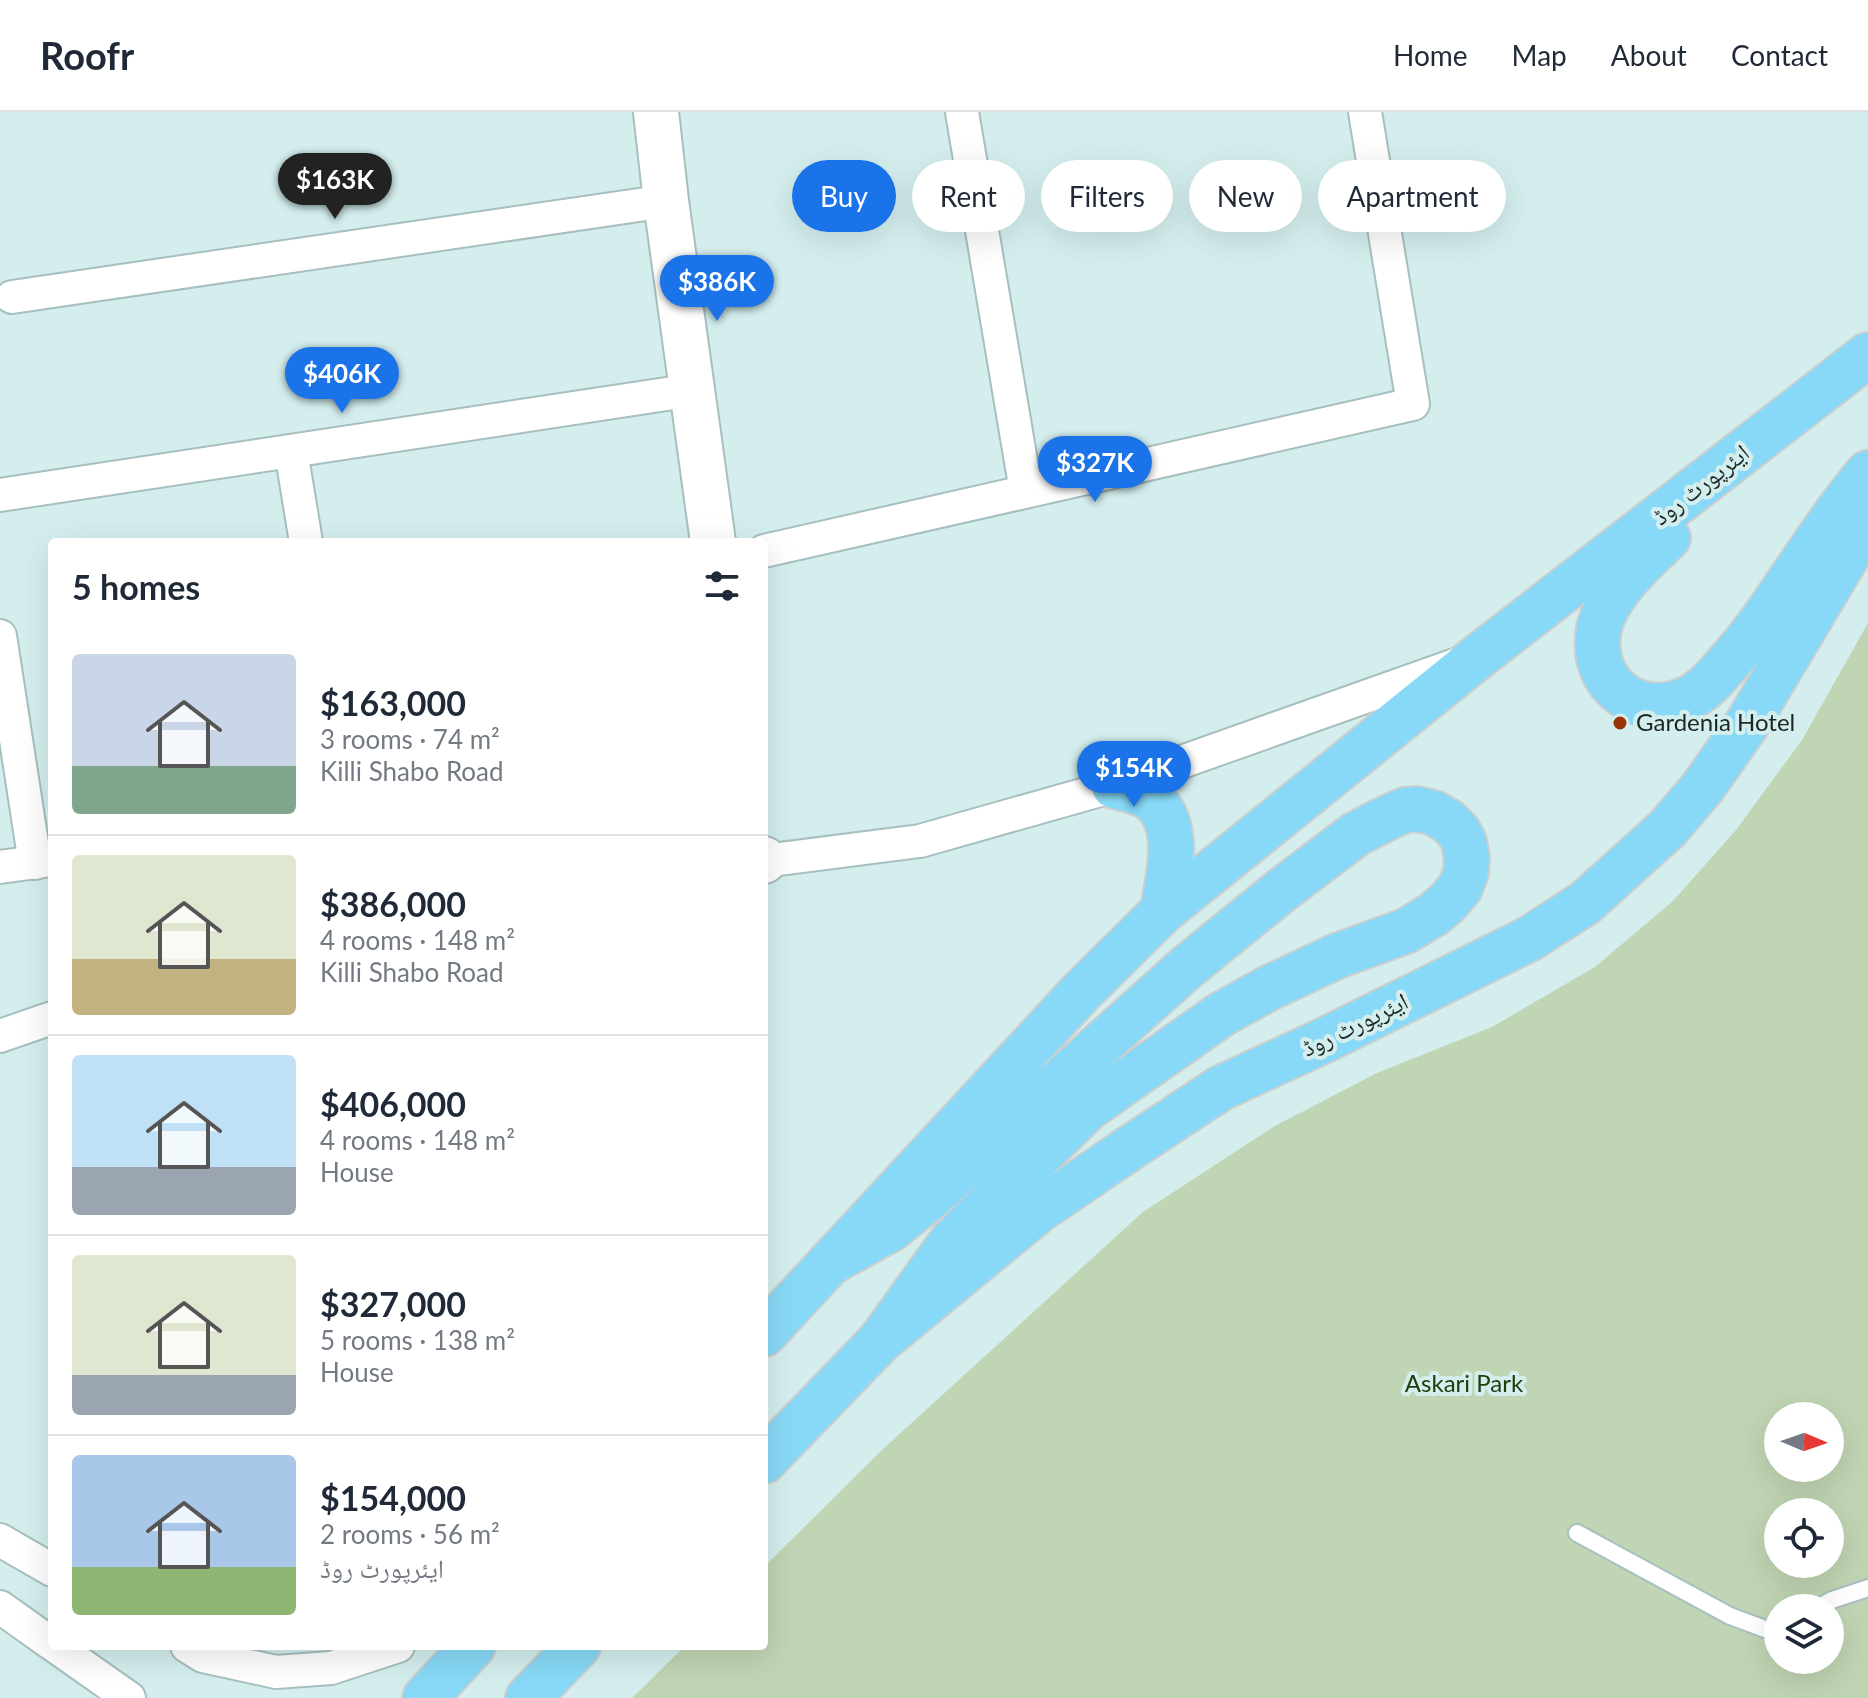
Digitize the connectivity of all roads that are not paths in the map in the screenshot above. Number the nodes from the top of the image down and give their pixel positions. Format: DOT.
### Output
graph roads {
  1 [pos="656,112"];
  2 [pos="962,112"];
  3 [pos="1365,112"];
  4 [pos="666,201"];
  5 [pos="12,297"];
  6 [pos="1868,355"];
  7 [pos="693,390"];
  8 [pos="291,451"];
  9 [pos="1732,461"];
  10 [pos="1868,473"];
  11 [pos="1026,491"];
  12 [pos="0,495"];
  13 [pos="1868,521"];
  14 [pos="305,538"];
  15 [pos="712,538"];
  16 [pos="768,550"];
  17 [pos="0,636"];
  18 [pos="1479,656"];
  19 [pos="1114,786"];
  20 [pos="768,860"];
  21 [pos="43,861"];
  22 [pos="0,867"];
  23 [pos="1163,911"];
  24 [pos="48,1019"];
  25 [pos="0,1036"];
  26 [pos="831,1262"];
  27 [pos="768,1330"];
  28 [pos="880,1341"];
  29 [pos="768,1457"];
  30 [pos="1577,1533"];
  31 [pos="0,1540"];
  32 [pos="48,1568"];
  33 [pos="1868,1588"];
  34 [pos="1844,1596"];
  35 [pos="0,1607"];
  36 [pos="1764,1629"];
  37 [pos="48,1641"];
  38 [pos="61,1650"];
  39 [pos="193,1650"];
  40 [pos="389,1650"];
  41 [pos="469,1650"];
  42 [pos="574,1650"];
  43 [pos="129,1698"];
  44 [pos="425,1698"];
  45 [pos="528,1698"];
  1 -- 4 [label="street"];
  2 -- 11 [label="street"];
  3 -- 11 [label="street"];
  4 -- 5 [label="street"];
  4 -- 7 [label="street"];
  6 -- 9 [label="main road, ایئرپورٹ روڈ"];
  7 -- 8 [label="street"];
  7 -- 15 [label="street"];
  8 -- 12 [label="street"];
  8 -- 14 [label="street"];
  9 -- 10 [label="main road"];
  9 -- 18 [label="main road, ایئرپورٹ روڈ"];
  11 -- 16 [label="street"];
  13 -- 28 [label="main road, ایئرپورٹ روڈ"];
  17 -- 21 [label="street"];
  18 -- 19 [label="street"];
  18 -- 23 [label="main road, ایئرپورٹ روڈ"];
  19 -- 20 [label="street"];
  19 -- 23 [label="main road"];
  21 -- 22 [label="street"];
  23 -- 26 [label="main road, ایئرپورٹ روڈ"];
  24 -- 25 [label="street"];
  26 -- 27 [label="main road, ایئرپورٹ روڈ"];
  26 -- 28 [label="main road"];
  28 -- 29 [label="main road, ایئرپورٹ روڈ"];
  30 -- 36 [label="lane"];
  31 -- 32 [label="street"];
  33 -- 34 [label="lane"];
  35 -- 37 [label="street"];
  38 -- 43 [label="street"];
  39 -- 40 [label="street"];
  41 -- 44 [label="main road"];
  42 -- 45 [label="main road"];
}
